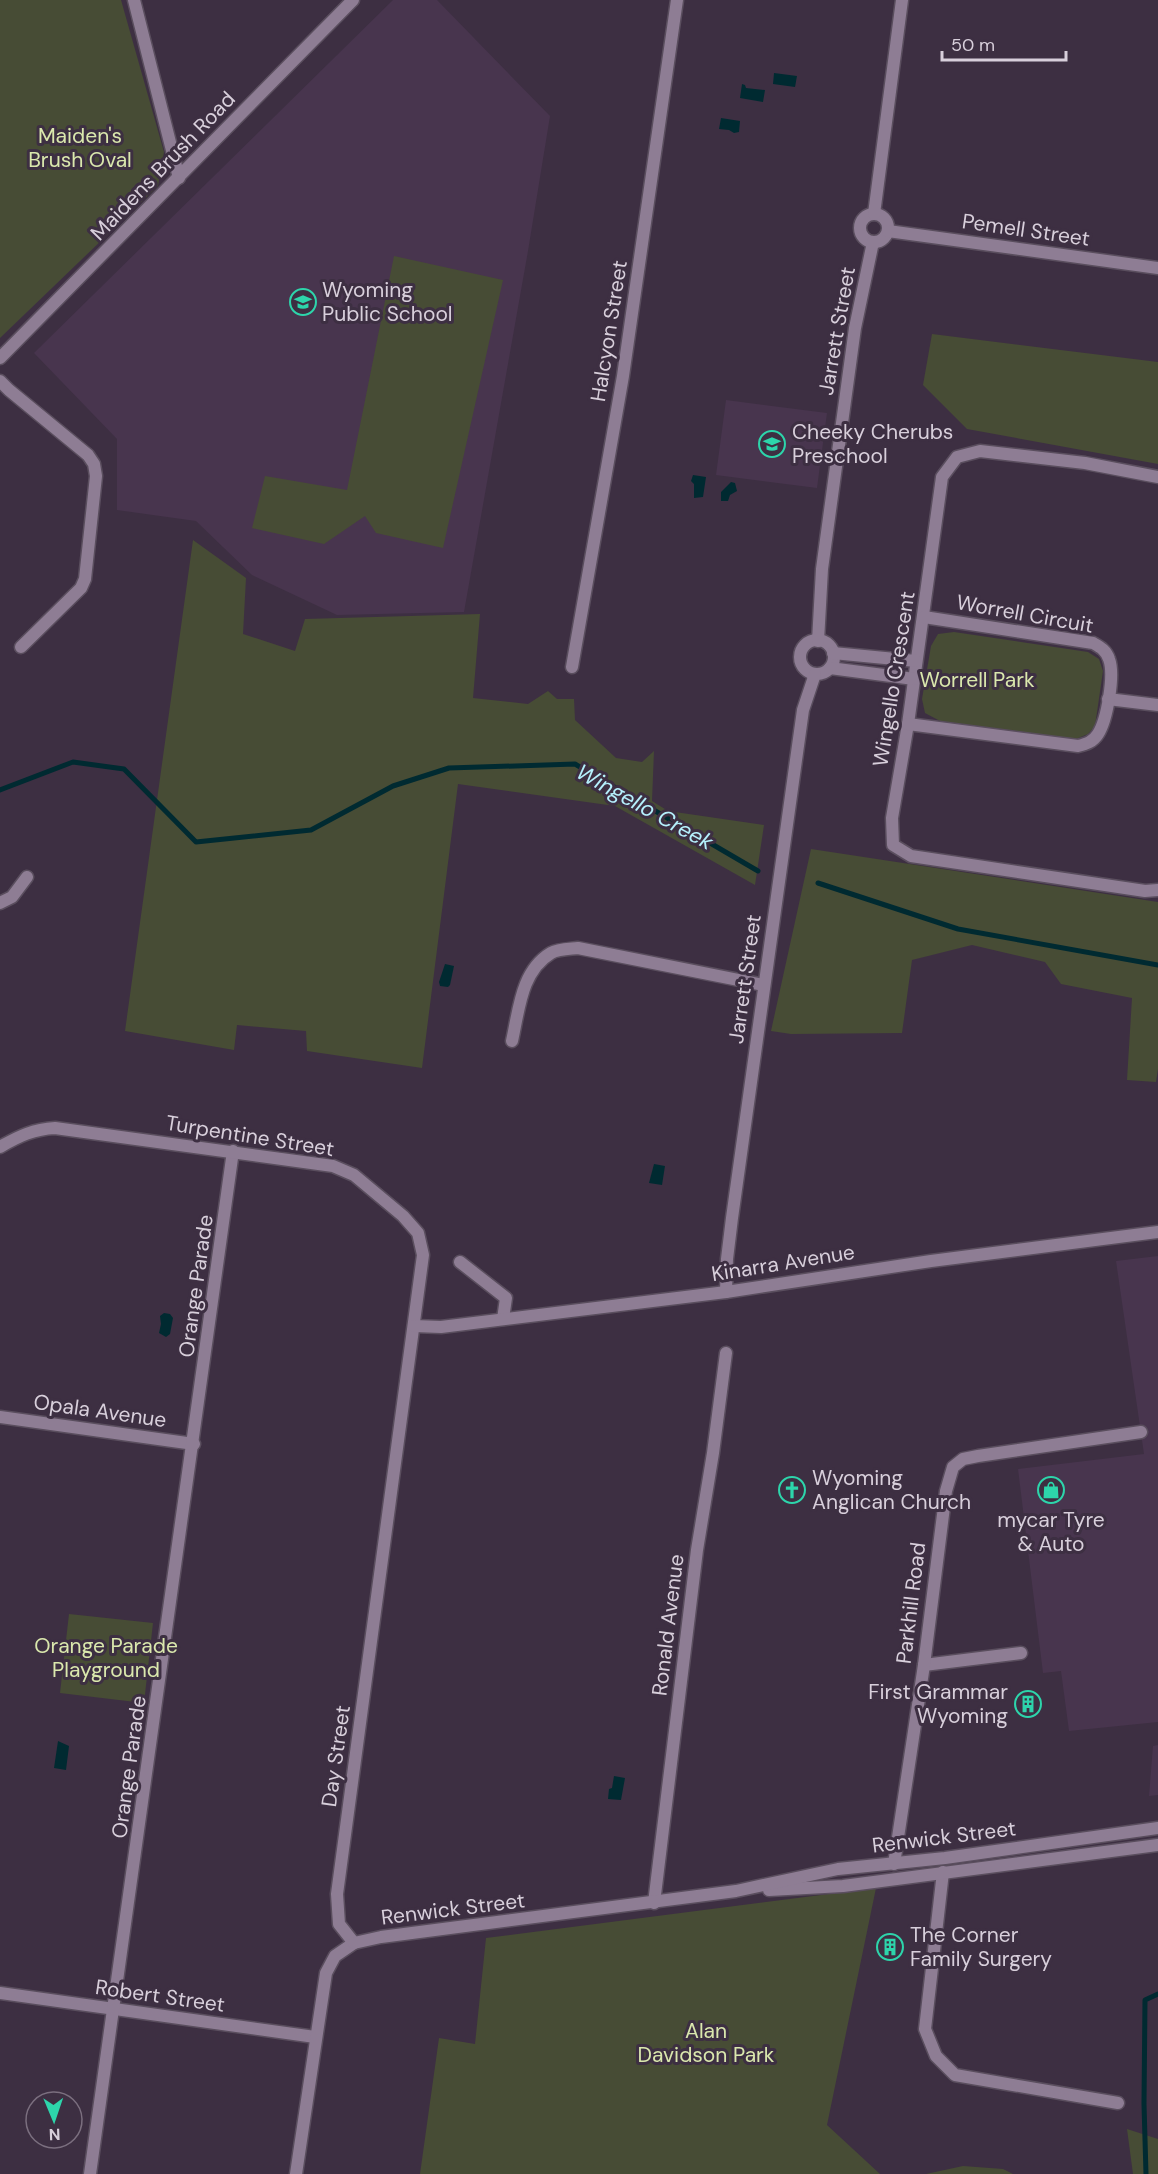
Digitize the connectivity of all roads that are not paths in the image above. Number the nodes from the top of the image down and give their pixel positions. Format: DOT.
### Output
graph roads {
  1 [pos="134,0"];
  2 [pos="352,0"];
  3 [pos="677,0"];
  4 [pos="902,0"];
  5 [pos="179,178"];
  6 [pos="873,214"];
  7 [pos="888,231"];
  8 [pos="873,242"];
  9 [pos="1158,268"];
  10 [pos="0,358"];
  11 [pos="0,381"];
  12 [pos="1158,477"];
  13 [pos="924,617"];
  14 [pos="818,640"];
  15 [pos="21,647"];
  16 [pos="833,653"];
  17 [pos="916,661"];
  18 [pos="572,667"];
  19 [pos="830,668"];
  20 [pos="815,674"];
  21 [pos="914,679"];
  22 [pos="1108,699"];
  23 [pos="1158,705"];
  24 [pos="908,724"];
  25 [pos="27,876"];
  26 [pos="1158,890"];
  27 [pos="0,903"];
  28 [pos="764,985"];
  29 [pos="512,1041"];
  30 [pos="0,1147"];
  31 [pos="233,1152"];
  32 [pos="1158,1232"];
  33 [pos="460,1262"];
  34 [pos="726,1292"];
  35 [pos="504,1319"];
  36 [pos="414,1326"];
  37 [pos="726,1353"];
  38 [pos="0,1417"];
  39 [pos="1141,1432"];
  40 [pos="194,1444"];
  41 [pos="1021,1653"];
  42 [pos="924,1665"];
  43 [pos="1158,1828"];
  44 [pos="1158,1836"];
  45 [pos="1158,1845"];
  46 [pos="945,1858"];
  47 [pos="1054,1858"];
  48 [pos="894,1864"];
  49 [pos="944,1872"];
  50 [pos="893,1878"];
  51 [pos="736,1891"];
  52 [pos="654,1903"];
  53 [pos="354,1943"];
  54 [pos="0,1993"];
  55 [pos="115,2009"];
  56 [pos="315,2037"];
  57 [pos="1118,2103"];
  58 [pos="90,2174"];
  59 [pos="296,2174"];
  1 -- 5 [label="street"];
  2 -- 5 [label="street, Maidens Brush Road"];
  3 -- 18 [label="street, Halcyon Street"];
  4 -- 6 [label="street"];
  5 -- 10 [label="street, Maidens Brush Road"];
  6 -- 7 [label="street"];
  6 -- 8 [label="street"];
  7 -- 8 [label="street"];
  7 -- 9 [label="street, Pemell Street"];
  8 -- 14 [label="street, Jarrett Street"];
  11 -- 15 [label="street"];
  12 -- 13 [label="street, Wingello Crescent"];
  13 -- 17 [label="street, Wingello Crescent"];
  13 -- 22 [label="street, Worrell Circuit"];
  14 -- 16 [label="street"];
  14 -- 20 [label="street"];
  16 -- 17 [label="street"];
  16 -- 19 [label="street"];
  17 -- 21 [label="street, Wingello Crescent"];
  19 -- 20 [label="street"];
  19 -- 21 [label="street"];
  20 -- 28 [label="street, Jarrett Street"];
  21 -- 24 [label="street, Wingello Crescent"];
  22 -- 23 [label="street"];
  22 -- 24 [label="street, Worrell Circuit"];
  24 -- 26 [label="street, Wingello Crescent"];
  25 -- 27 [label="street"];
  28 -- 29 [label="street"];
  28 -- 34 [label="street, Jarrett Street"];
  30 -- 31 [label="street, Turpentine Street"];
  31 -- 36 [label="street, Turpentine Street"];
  31 -- 40 [label="street, Orange Parade"];
  32 -- 34 [label="street, Kinarra Avenue"];
  33 -- 35 [label="street"];
  34 -- 35 [label="street, Kinarra Avenue"];
  35 -- 36 [label="street, Kinarra Avenue"];
  36 -- 53 [label="street, Day Street"];
  37 -- 52 [label="street, Ronald Avenue"];
  38 -- 40 [label="street, Opala Avenue"];
  39 -- 42 [label="street, Parkhill Road"];
  40 -- 55 [label="street, Orange Parade"];
  41 -- 42 [label="street"];
  42 -- 48 [label="street, Parkhill Road"];
  43 -- 46 [label="street, Renwick Street"];
  44 -- 47 [label="street"];
  45 -- 47 [label="street, Renwick Street"];
  46 -- 48 [label="street, Renwick Street"];
  46 -- 49 [label="street"];
  47 -- 49 [label="street, Renwick Street"];
  48 -- 50 [label="street, Parkhill Road"];
  48 -- 51 [label="street, Renwick Street"];
  49 -- 50 [label="street, Renwick Street"];
  49 -- 57 [label="street"];
  50 -- 51 [label="street, Renwick Street"];
  51 -- 52 [label="street, Renwick Street"];
  52 -- 53 [label="street, Renwick Street"];
  53 -- 56 [label="street"];
  54 -- 55 [label="street, Robert Street"];
  55 -- 56 [label="street, Robert Street"];
  55 -- 58 [label="street, Orange Parade"];
  56 -- 59 [label="street"];
}
